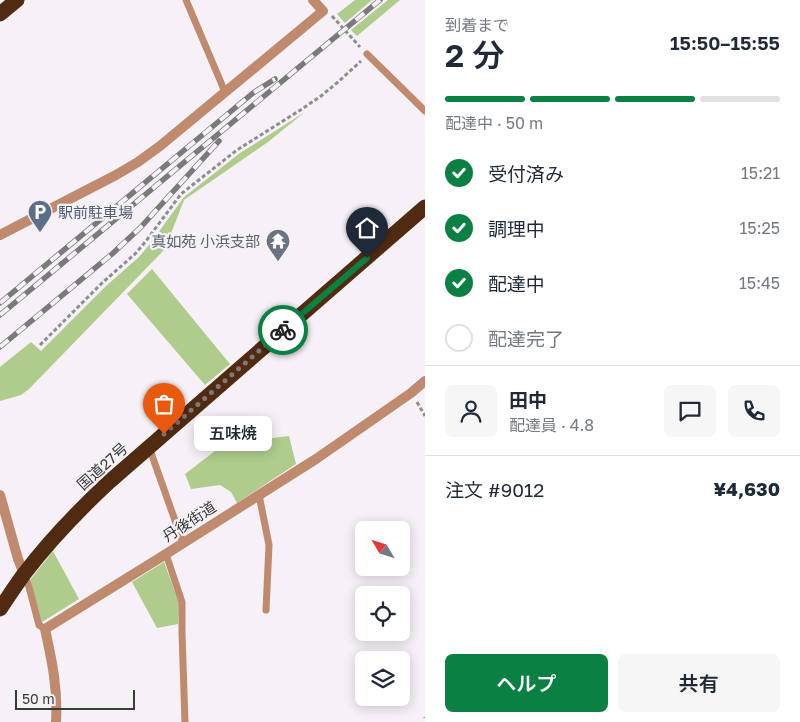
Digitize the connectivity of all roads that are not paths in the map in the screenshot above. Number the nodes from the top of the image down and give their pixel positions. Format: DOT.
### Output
graph roads {
  1 [pos="18,0"];
  2 [pos="186,0"];
  3 [pos="313,0"];
  4 [pos="0,14"];
  5 [pos="367,54"];
  6 [pos="225,92"];
  7 [pos="425,111"];
  8 [pos="425,207"];
  9 [pos="0,235"];
  10 [pos="425,381"];
  11 [pos="149,447"];
  12 [pos="0,495"];
  13 [pos="259,495"];
  14 [pos="183,543"];
  15 [pos="166,554"];
  16 [pos="24,574"];
  17 [pos="0,609"];
  18 [pos="266,610"];
  19 [pos="45,629"];
  20 [pos="56,722"];
  21 [pos="185,722"];
  1 -- 4 [label="highway"];
  2 -- 6 [label="lane"];
  3 -- 6 [label="street"];
  5 -- 7 [label="lane"];
  6 -- 9 [label="street"];
  8 -- 11 [label="highway, 国道27号"];
  10 -- 13 [label="street, 丹後街道"];
  11 -- 14 [label="lane"];
  11 -- 16 [label="highway, 国道27号"];
  12 -- 16 [label="street"];
  13 -- 14 [label="street, 丹後街道"];
  13 -- 18 [label="lane"];
  14 -- 15 [label="street, 丹後街道"];
  15 -- 19 [label="street, 丹後街道"];
  15 -- 21 [label="lane"];
  16 -- 17 [label="highway, 国道27号"];
  16 -- 19 [label="lane"];
  19 -- 20 [label="street"];
}
